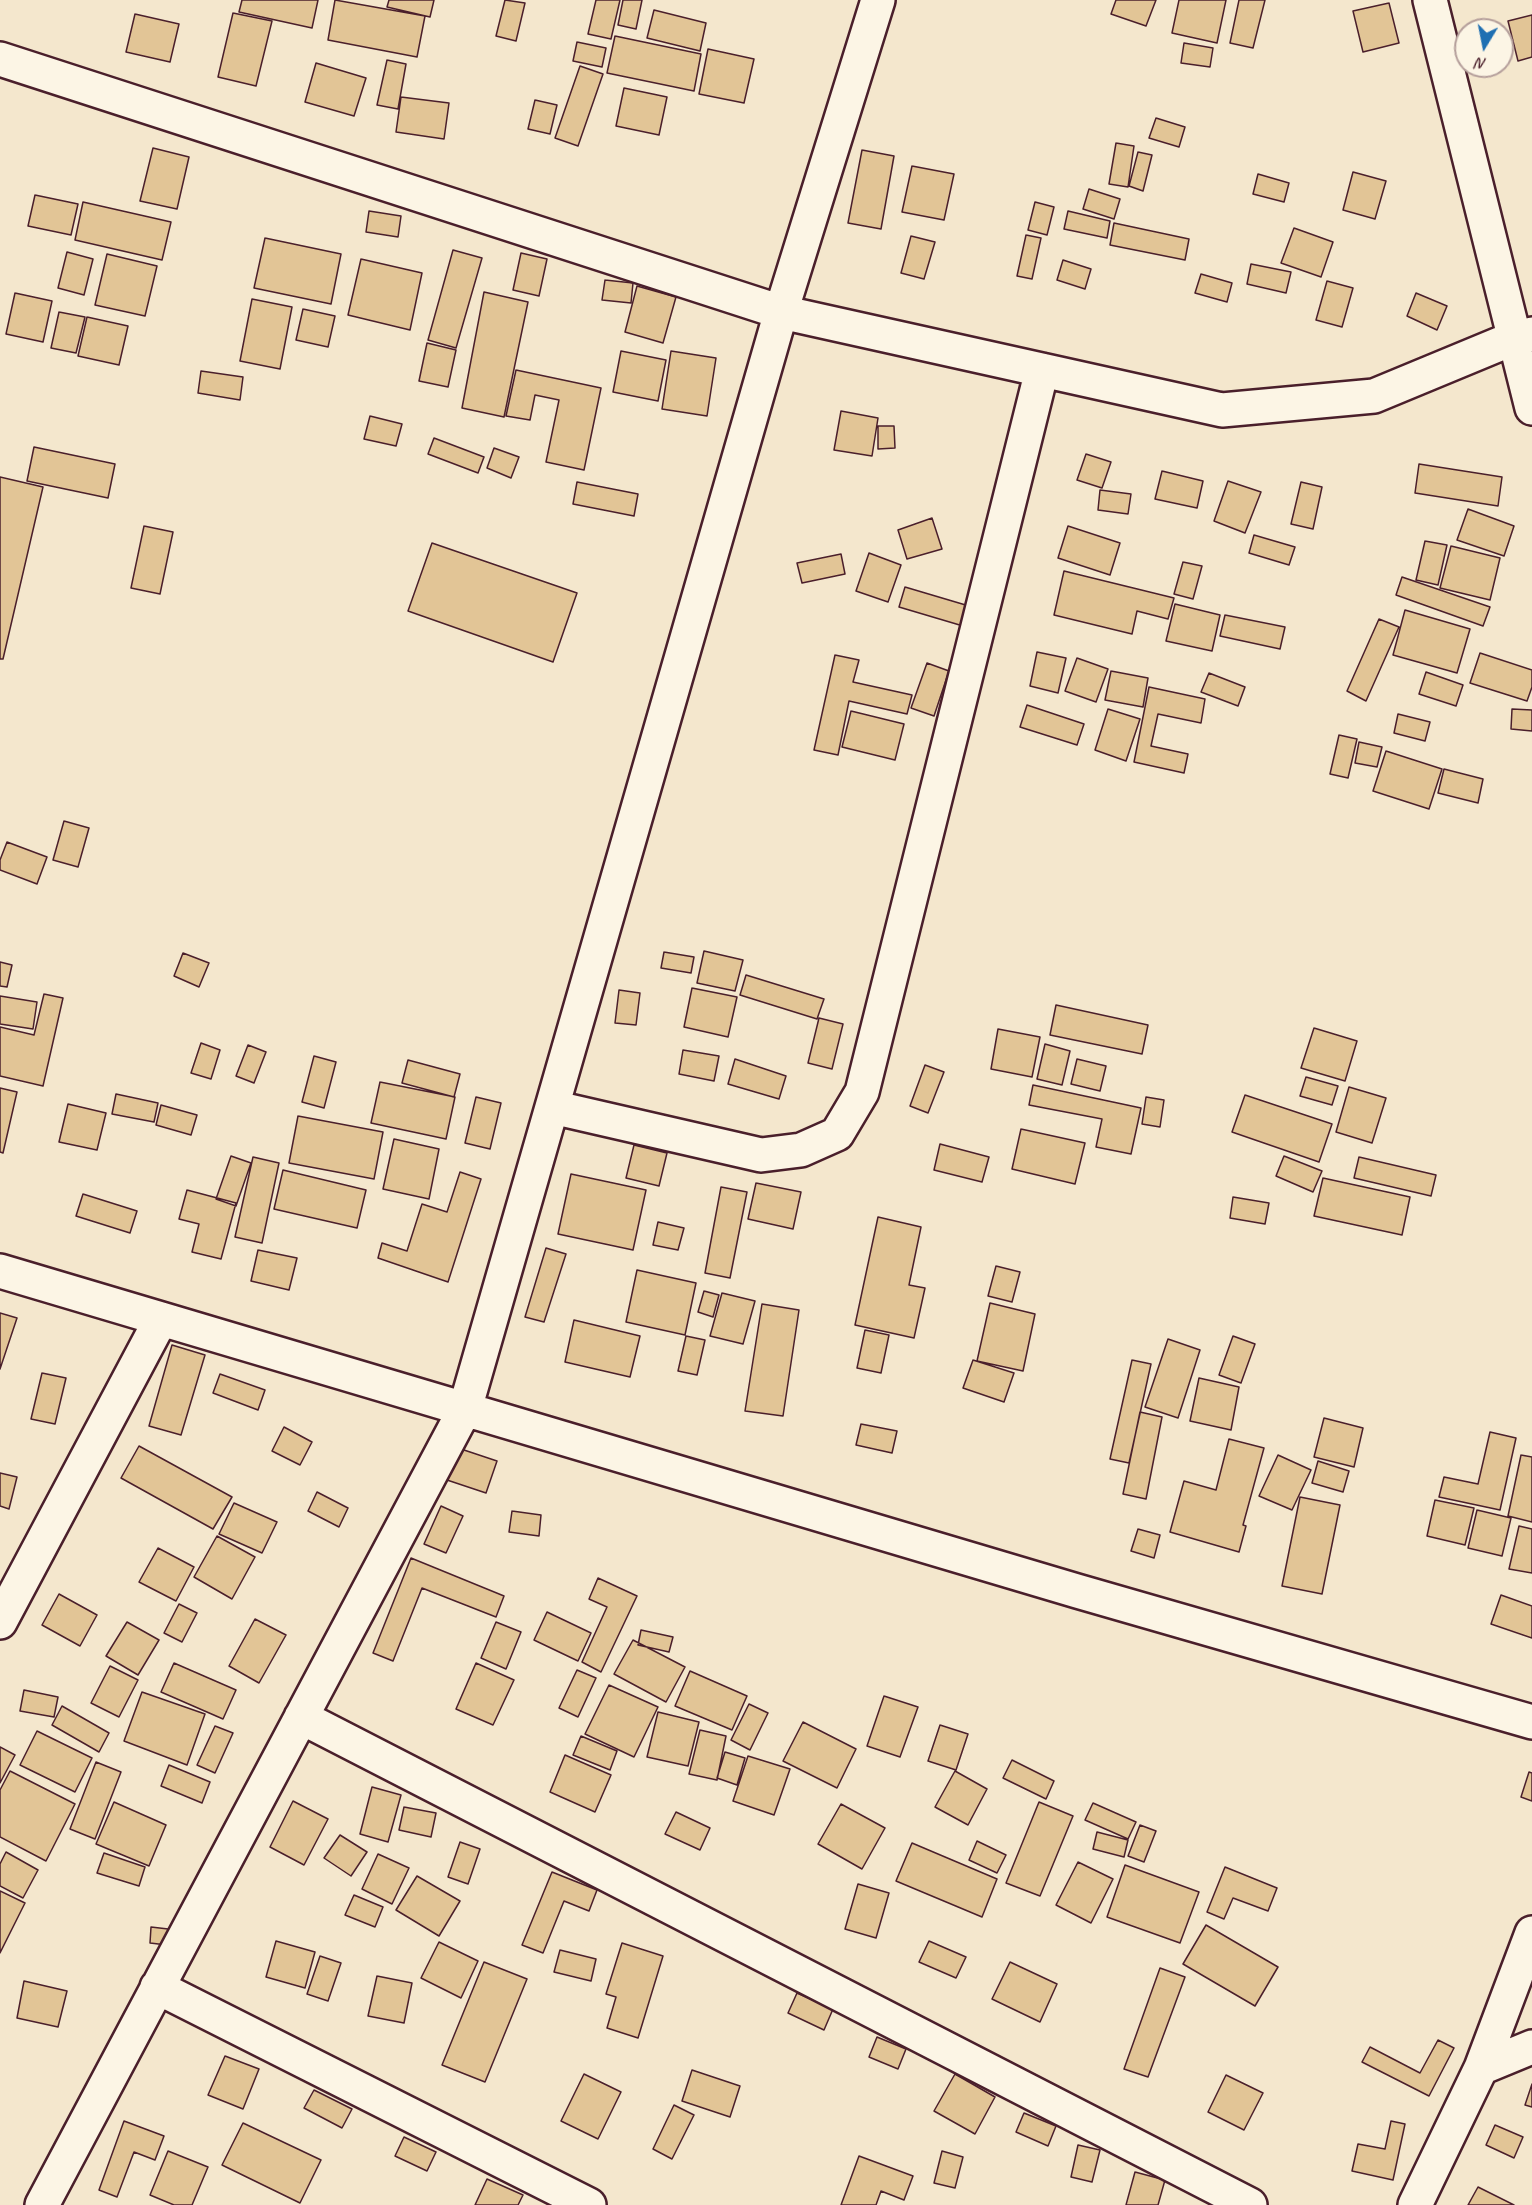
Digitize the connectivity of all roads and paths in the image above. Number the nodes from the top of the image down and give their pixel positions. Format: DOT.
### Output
graph roads {
  1 [pos="878,0"];
  2 [pos="1430,0"];
  3 [pos="0,59"];
  4 [pos="781,312"];
  5 [pos="1523,336"];
  6 [pos="1042,370"];
  7 [pos="1532,408"];
  8 [pos="552,1107"];
  9 [pos="0,1271"];
  10 [pos="161,1319"];
  11 [pos="465,1409"];
  12 [pos="0,1622"];
  13 [pos="301,1717"];
  14 [pos="1532,1722"];
  15 [pos="1532,1933"];
  16 [pos="158,1987"];
  17 [pos="1532,2047"];
  18 [pos="1481,2068"];
  19 [pos="42,2205"];
  20 [pos="588,2205"];
  21 [pos="1250,2205"];
  22 [pos="1415,2205"];
  1 -- 4 [label="street"];
  2 -- 5 [label="street"];
  3 -- 4 [label="street"];
  4 -- 6 [label="street"];
  4 -- 8 [label="street"];
  5 -- 6 [label="street"];
  5 -- 7 [label="street"];
  6 -- 8 [label="street"];
  8 -- 11 [label="street"];
  9 -- 10 [label="street"];
  10 -- 11 [label="street"];
  10 -- 12 [label="street"];
  11 -- 13 [label="street"];
  11 -- 14 [label="street"];
  13 -- 16 [label="street"];
  13 -- 21 [label="street"];
  15 -- 18 [label="street"];
  16 -- 19 [label="street"];
  16 -- 20 [label="street"];
  17 -- 18 [label="street"];
  18 -- 22 [label="street"];
}
